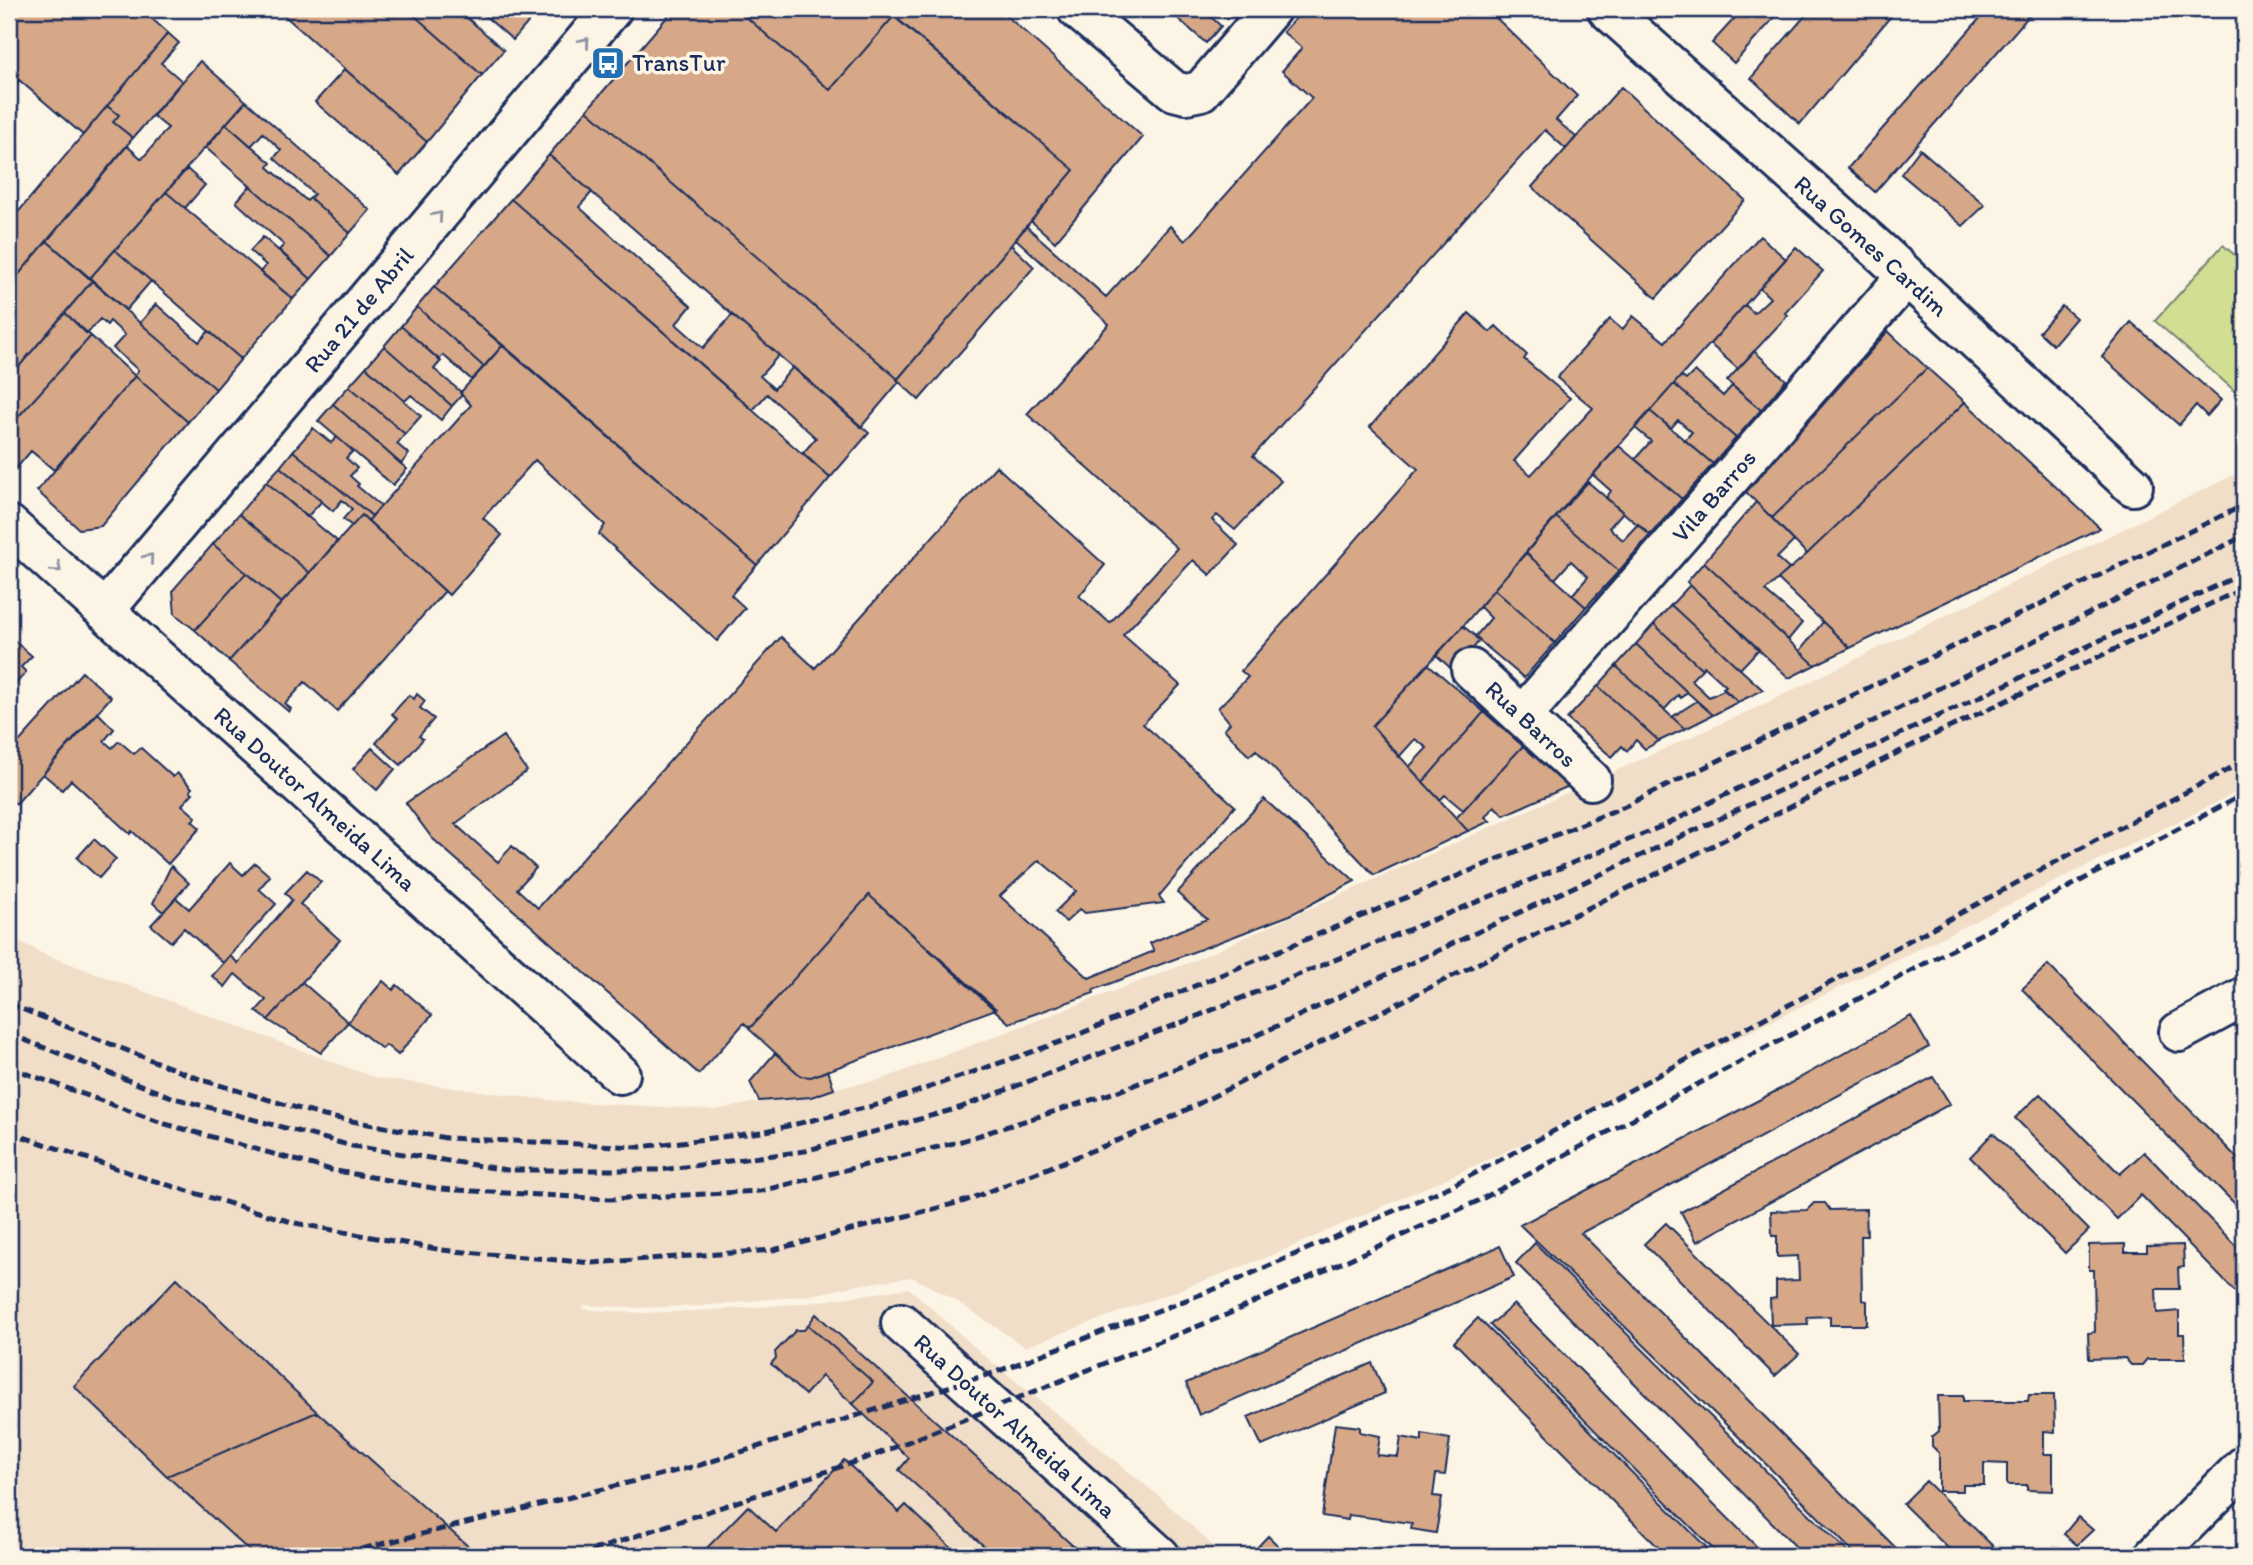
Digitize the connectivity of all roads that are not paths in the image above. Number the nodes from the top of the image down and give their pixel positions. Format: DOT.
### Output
graph roads {
  1 [pos="612,9"];
  2 [pos="1077,9"];
  3 [pos="1271,9"];
  4 [pos="1631,17"];
  5 [pos="1906,277"];
  6 [pos="2133,486"];
  7 [pos="9,525"];
  8 [pos="105,610"];
  9 [pos="1471,668"];
  10 [pos="1522,716"];
  11 [pos="1591,780"];
  12 [pos="2244,997"];
  13 [pos="2179,1032"];
  14 [pos="620,1074"];
  15 [pos="901,1323"];
  16 [pos="2244,1466"];
  17 [pos="1160,1556"];
  18 [pos="2154,1556"];
  8 -- 1 [label="street, Rua 21 de Abril, one-way"];
  2 -- 3 [label="street"];
  4 -- 5 [label="street, Rua Gomes Cardim"];
  5 -- 6 [label="street, Rua Gomes Cardim"];
  5 -- 10 [label="street, Vila Barros"];
  7 -- 8 [label="street, Rua Doutor Almeida Lima, one-way"];
  8 -- 14 [label="street, Rua Doutor Almeida Lima"];
  9 -- 10 [label="street, Rua Barros"];
  10 -- 11 [label="street, Rua Barros"];
  12 -- 13 [label="street"];
  15 -- 17 [label="street, Rua Doutor Almeida Lima"];
  16 -- 18 [label="street"];
}
